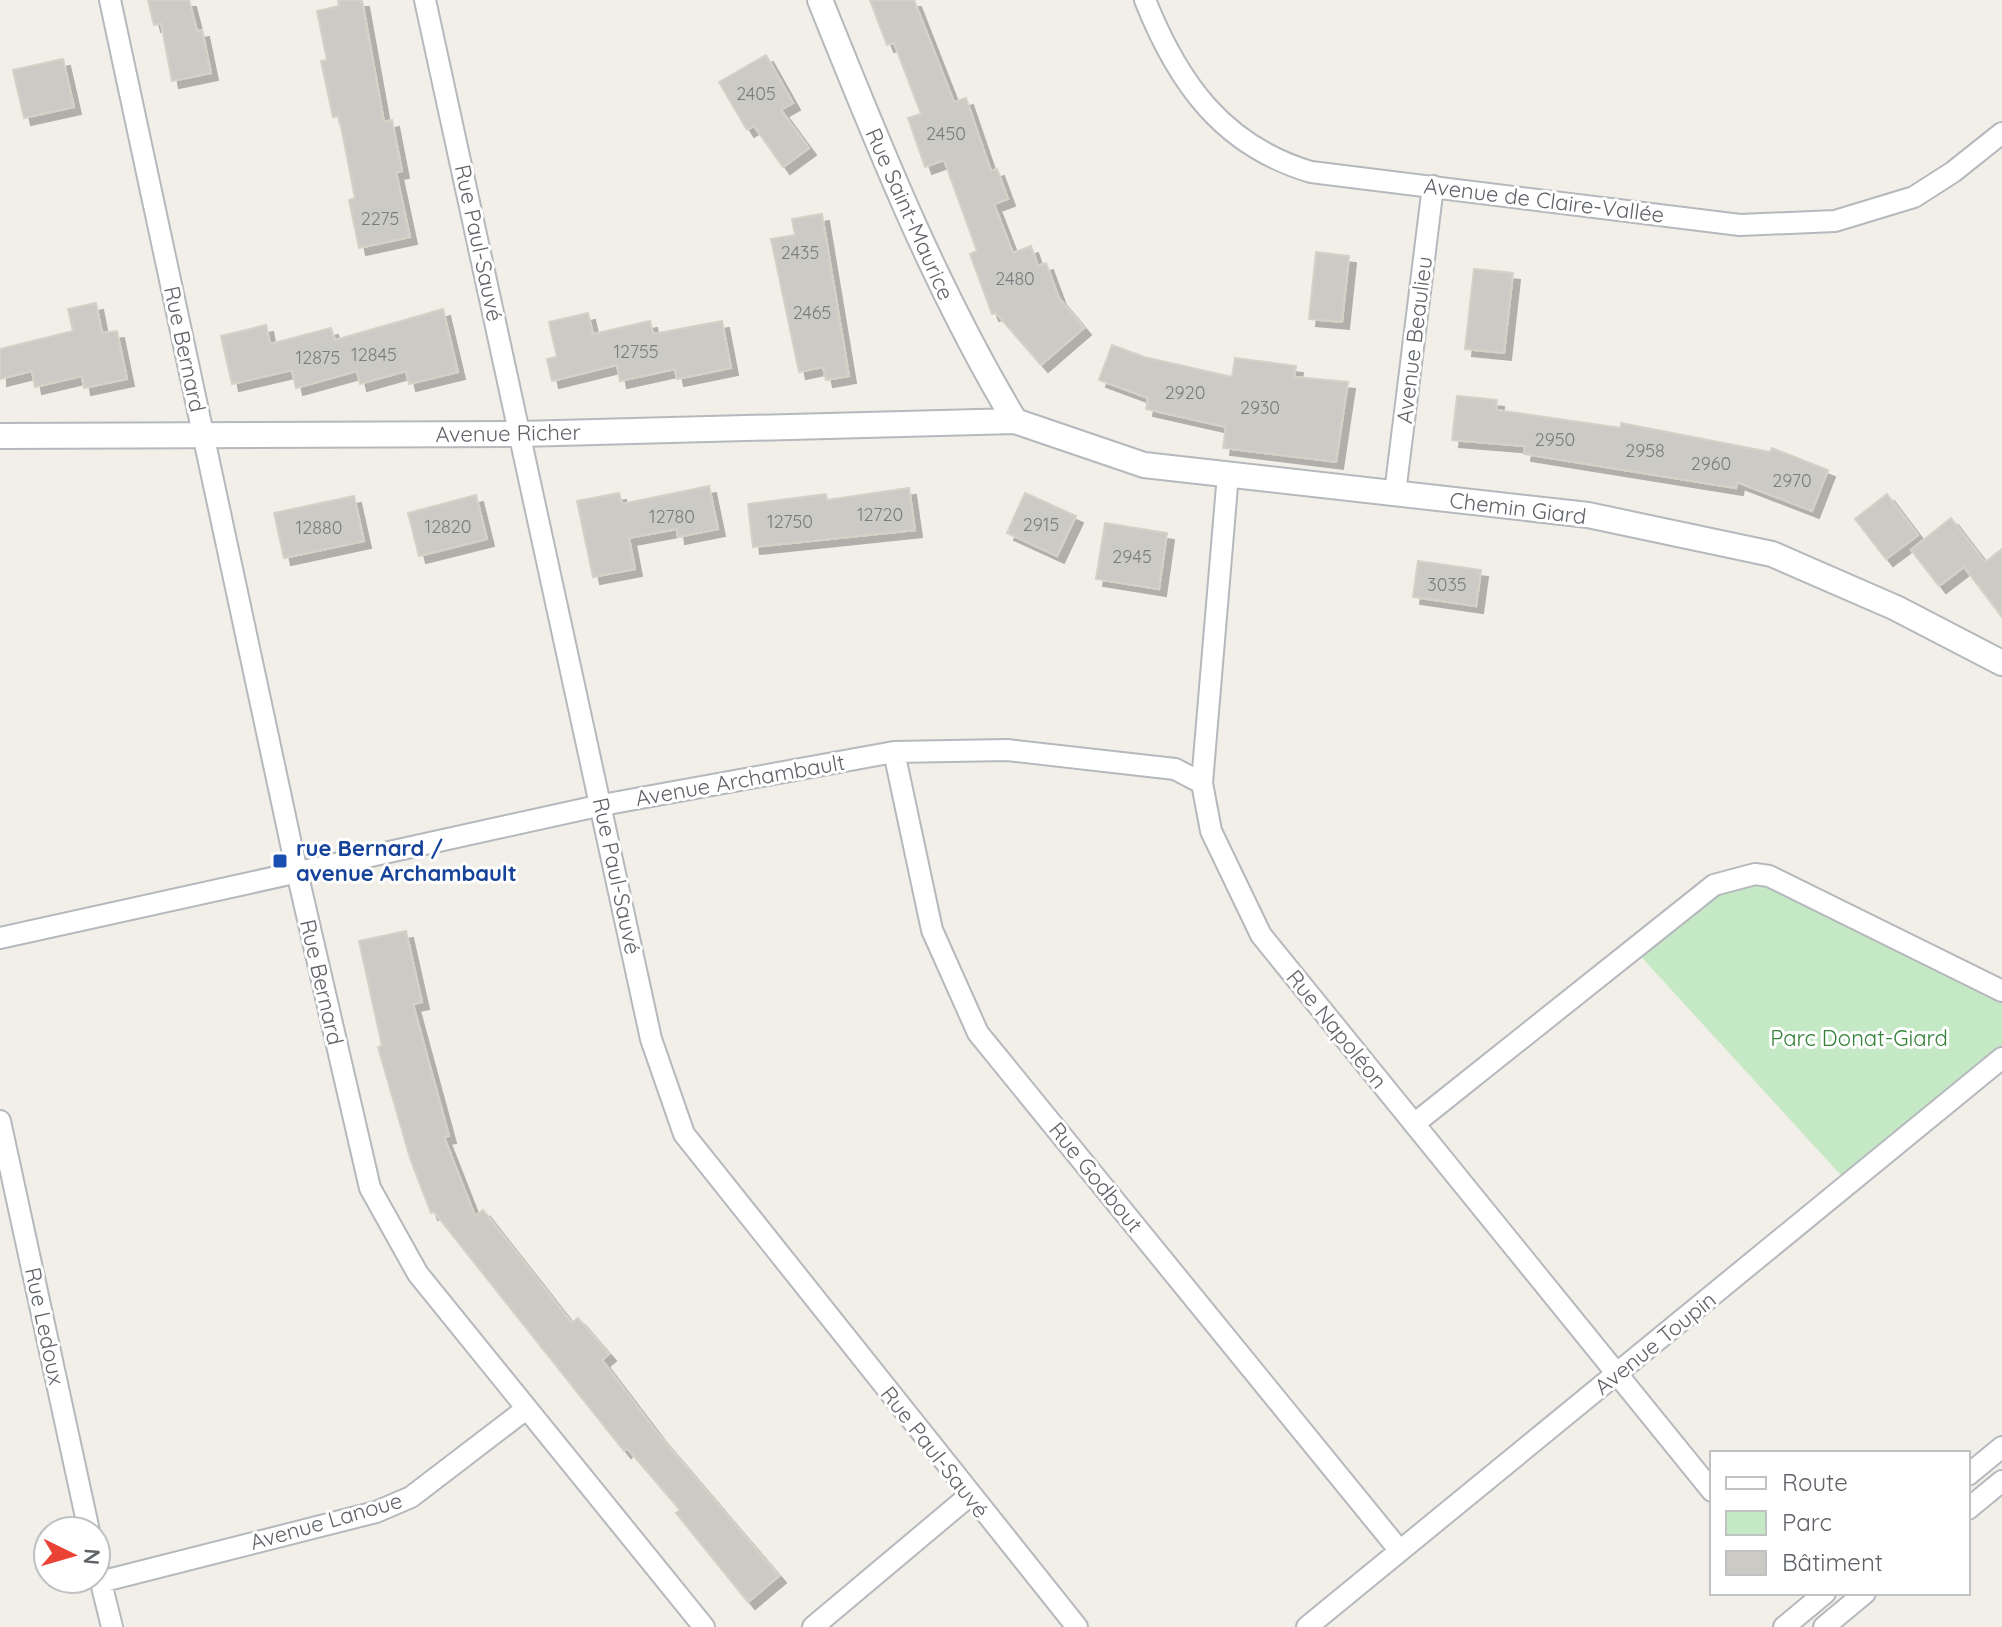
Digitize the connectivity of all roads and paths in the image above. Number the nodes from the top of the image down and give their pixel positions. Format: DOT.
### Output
graph roads {
  1 [pos="110,0"];
  2 [pos="425,0"];
  3 [pos="820,0"];
  4 [pos="1145,0"];
  5 [pos="2002,133"];
  6 [pos="1433,186"];
  7 [pos="1015,421"];
  8 [pos="521,434"];
  9 [pos="203,435"];
  10 [pos="0,436"];
  11 [pos="1228,474"];
  12 [pos="1395,493"];
  13 [pos="2002,663"];
  14 [pos="894,752"];
  15 [pos="1202,783"];
  16 [pos="602,805"];
  17 [pos="297,872"];
  18 [pos="0,938"];
  19 [pos="2002,991"];
  20 [pos="2002,1058"];
  21 [pos="0,1121"];
  22 [pos="1414,1124"];
  23 [pos="1617,1374"];
  24 [pos="526,1409"];
  25 [pos="2002,1447"];
  26 [pos="1970,1473"];
  27 [pos="2002,1481"];
  28 [pos="1710,1489"];
  29 [pos="969,1496"];
  30 [pos="1970,1507"];
  31 [pos="86,1515"];
  32 [pos="1400,1551"];
  33 [pos="112,1569"];
  34 [pos="104,1595"];
  35 [pos="1863,1595"];
  36 [pos="1801,1600"];
  37 [pos="112,1627"];
  38 [pos="704,1627"];
  39 [pos="813,1627"];
  40 [pos="1077,1627"];
  41 [pos="1307,1627"];
  42 [pos="1784,1627"];
  43 [pos="1823,1627"];
  1 -- 9 [label="street, Rue Bernard"];
  2 -- 8 [label="street, Rue Paul-Sauvé"];
  3 -- 7 [label="street, Rue Saint-Maurice"];
  4 -- 6 [label="street, Avenue de Claire-Vallée"];
  5 -- 6 [label="street, Avenue de Claire-Vallée"];
  6 -- 12 [label="street, Avenue Beaulieu"];
  7 -- 8 [label="street, Avenue Richer"];
  7 -- 11 [label="street, Chemin Giard"];
  8 -- 9 [label="street, Avenue Richer"];
  8 -- 16 [label="street, Rue Paul-Sauvé"];
  9 -- 10 [label="street, Avenue Richer"];
  9 -- 17 [label="street, Rue Bernard"];
  11 -- 12 [label="street, Chemin Giard"];
  11 -- 15 [label="street, Rue Napoléon"];
  12 -- 13 [label="street, Chemin Giard"];
  14 -- 15 [label="street, Avenue Archambault"];
  14 -- 16 [label="street, Avenue Archambault"];
  14 -- 32 [label="street, Rue Godbout"];
  15 -- 22 [label="street, Rue Napoléon"];
  16 -- 17 [label="street, Avenue Archambault"];
  16 -- 29 [label="street, Rue Paul-Sauvé"];
  17 -- 18 [label="street, Avenue Archambault"];
  17 -- 24 [label="street, Rue Bernard"];
  19 -- 22 [label="street"];
  20 -- 23 [label="street, Avenue Toupin"];
  21 -- 31 [label="street, Rue Ledoux"];
  22 -- 23 [label="street, Rue Napoléon"];
  23 -- 28 [label="street, Rue Napoléon"];
  23 -- 32 [label="street, Avenue Toupin"];
  24 -- 33 [label="street, Avenue Lanoue"];
  24 -- 38 [label="street, Rue Bernard"];
  25 -- 26 [label="street"];
  27 -- 30 [label="street"];
  29 -- 39 [label="street"];
  29 -- 40 [label="street, Rue Paul-Sauvé"];
  32 -- 41 [label="street, Avenue Toupin"];
  34 -- 37 [label="street"];
  35 -- 43 [label="street"];
  36 -- 42 [label="street"];
  36 -- 43 [label="street"];
}
